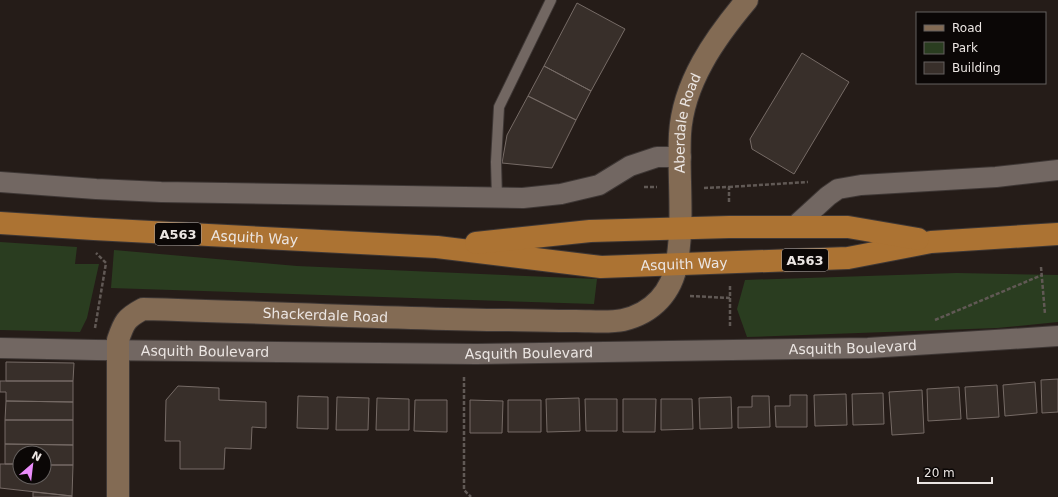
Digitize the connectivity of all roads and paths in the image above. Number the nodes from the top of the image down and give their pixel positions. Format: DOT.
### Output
graph roads {
  1 [pos="551,0"];
  2 [pos="748,0"];
  3 [pos="681,158"];
  4 [pos="1058,170"];
  5 [pos="0,182"];
  6 [pos="729,187"];
  7 [pos="838,189"];
  8 [pos="497,198"];
  9 [pos="0,223"];
  10 [pos="794,227"];
  11 [pos="94,229"];
  12 [pos="680,229"];
  13 [pos="1058,234"];
  14 [pos="931,242"];
  15 [pos="437,247"];
  16 [pos="677,264"];
  17 [pos="1041,267"];
  18 [pos="1042,275"];
  19 [pos="933,321"];
  20 [pos="1052,336"];
  21 [pos="0,348"];
  22 [pos="96,350"];
  23 [pos="118,350"];
  24 [pos="464,354"];
  25 [pos="118,497"];
  26 [pos="471,497"];
  1 -- 8 [label="lane"];
  2 -- 3 [label="street, Aberdale Road"];
  3 -- 8 [label="street"];
  3 -- 12 [label="street, Aberdale Road"];
  4 -- 7 [label="street"];
  5 -- 8 [label="street"];
  6 -- 7 [label="path"];
  7 -- 10 [label="street"];
  9 -- 11 [label="highway, Asquith Way / A563"];
  10 -- 12 [label="highway, Asquith Way / A563"];
  10 -- 14 [label="highway, Asquith Way / A563"];
  11 -- 15 [label="highway, Asquith Way / A563"];
  11 -- 22 [label="path"];
  12 -- 15 [label="highway, Asquith Way / A563"];
  12 -- 16 [label="street, Aberdale Road"];
  13 -- 14 [label="highway, Asquith Way / A563"];
  14 -- 16 [label="highway, Asquith Way / A563"];
  15 -- 16 [label="highway, Asquith Way / A563"];
  16 -- 23 [label="street, Shackerdale Road"];
  17 -- 18 [label="path"];
  18 -- 19 [label="path"];
  18 -- 20 [label="path"];
  20 -- 24 [label="street, Asquith Boulevard"];
  21 -- 22 [label="street, Asquith Boulevard"];
  22 -- 23 [label="street, Asquith Boulevard"];
  23 -- 24 [label="street, Asquith Boulevard"];
  23 -- 25 [label="street, Shackerdale Road"];
  24 -- 26 [label="path"];
}
